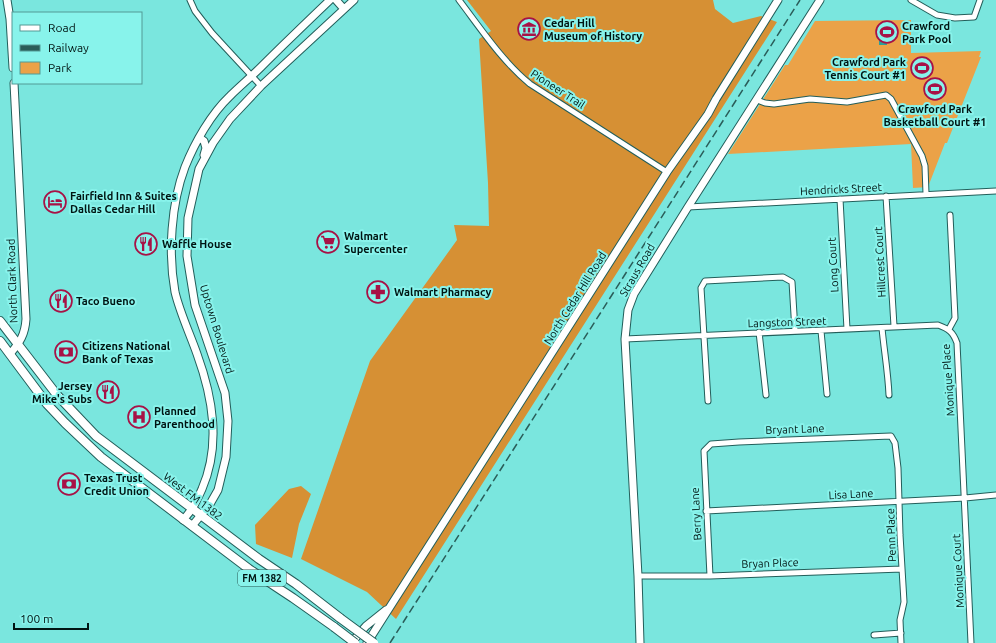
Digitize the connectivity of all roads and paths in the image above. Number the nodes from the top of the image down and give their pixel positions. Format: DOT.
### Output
graph roads {
  1 [pos="7,0"];
  2 [pos="190,0"];
  3 [pos="330,0"];
  4 [pos="336,0"];
  5 [pos="354,0"];
  6 [pos="459,0"];
  7 [pos="778,0"];
  8 [pos="820,0"];
  9 [pos="911,0"];
  10 [pos="980,0"];
  11 [pos="344,9"];
  12 [pos="12,51"];
  13 [pos="251,76"];
  14 [pos="14,84"];
  15 [pos="261,86"];
  16 [pos="757,100"];
  17 [pos="200,138"];
  18 [pos="199,169"];
  19 [pos="667,172"];
  20 [pos="996,191"];
  21 [pos="926,194"];
  22 [pos="886,196"];
  23 [pos="840,199"];
  24 [pos="688,207"];
  25 [pos="950,215"];
  26 [pos="172,229"];
  27 [pos="187,231"];
  28 [pos="0,321"];
  29 [pos="894,326"];
  30 [pos="882,328"];
  31 [pos="847,329"];
  32 [pos="948,329"];
  33 [pos="821,330"];
  34 [pos="759,332"];
  35 [pos="795,332"];
  36 [pos="704,335"];
  37 [pos="625,340"];
  38 [pos="0,341"];
  39 [pos="18,344"];
  40 [pos="10,354"];
  41 [pos="827,394"];
  42 [pos="766,395"];
  43 [pos="890,395"];
  44 [pos="708,401"];
  45 [pos="891,436"];
  46 [pos="704,452"];
  47 [pos="996,495"];
  48 [pos="965,498"];
  49 [pos="899,502"];
  50 [pos="193,509"];
  51 [pos="706,511"];
  52 [pos="201,515"];
  53 [pos="183,520"];
  54 [pos="192,526"];
  55 [pos="902,569"];
  56 [pos="638,576"];
  57 [pos="710,576"];
  58 [pos="390,608"];
  59 [pos="900,633"];
  60 [pos="874,634"];
  61 [pos="351,643"];
  62 [pos="355,643"];
  63 [pos="367,643"];
  64 [pos="374,643"];
  65 [pos="640,643"];
  66 [pos="901,643"];
  67 [pos="971,643"];
  1 -- 12 [label="street"];
  2 -- 13 [label="street"];
  3 -- 13 [label="street"];
  4 -- 11 [label="street"];
  5 -- 11 [label="street, Uptown Boulevard"];
  6 -- 19 [label="street, Pioneer Trail"];
  7 -- 19 [label="street, North Cedar Hill Road"];
  8 -- 16 [label="street, Straus Road"];
  9 -- 10 [label="street"];
  11 -- 15 [label="street, Uptown Boulevard"];
  13 -- 15 [label="street"];
  13 -- 17 [label="street"];
  14 -- 39 [label="street, North Clark Road"];
  15 -- 18 [label="street, Uptown Boulevard"];
  16 -- 21 [label="street"];
  16 -- 24 [label="street, Straus Road"];
  17 -- 18 [label="street"];
  17 -- 26 [label="street"];
  18 -- 27 [label="street, Uptown Boulevard"];
  19 -- 58 [label="street, North Cedar Hill Road"];
  20 -- 21 [label="street, Hendricks Street"];
  21 -- 22 [label="street, Hendricks Street"];
  22 -- 23 [label="street, Hendricks Street"];
  22 -- 29 [label="street, Hillcrest Court"];
  23 -- 24 [label="street, Hendricks Street"];
  23 -- 31 [label="street, Long Court"];
  24 -- 37 [label="street, Straus Road"];
  25 -- 32 [label="street, Monique Place"];
  26 -- 27 [label="street"];
  26 -- 50 [label="street"];
  27 -- 52 [label="street, Uptown Boulevard"];
  28 -- 39 [label="main road, FM 1382"];
  29 -- 30 [label="street, Langston Street"];
  29 -- 32 [label="street, Langston Street"];
  30 -- 31 [label="street, Langston Street"];
  30 -- 43 [label="street"];
  31 -- 33 [label="street, Langston Street"];
  32 -- 48 [label="street, Monique Place"];
  33 -- 35 [label="street, Langston Street"];
  33 -- 41 [label="street"];
  34 -- 35 [label="street, Langston Street"];
  34 -- 36 [label="street, Langston Street"];
  34 -- 42 [label="street"];
  35 -- 36 [label="street"];
  36 -- 37 [label="street, Langston Street"];
  36 -- 44 [label="street"];
  37 -- 56 [label="street, Straus Road"];
  38 -- 40 [label="main road, FM 1382"];
  39 -- 40 [label="street, North Clark Road"];
  39 -- 50 [label="main road, West FM 1382 / FM 1382"];
  40 -- 53 [label="main road, FM 1382"];
  45 -- 46 [label="street, Bryant Lane"];
  45 -- 49 [label="street, Penn Place"];
  46 -- 51 [label="street, Berry Lane"];
  47 -- 48 [label="street, Lisa Lane"];
  48 -- 49 [label="street, Lisa Lane"];
  48 -- 67 [label="street, Monique Court"];
  49 -- 51 [label="street, Lisa Lane"];
  49 -- 55 [label="street, Penn Place"];
  50 -- 52 [label="main road, West FM 1382 / FM 1382"];
  50 -- 53 [label="street"];
  51 -- 57 [label="street, Berry Lane"];
  52 -- 54 [label="street, Uptown Boulevard"];
  52 -- 64 [label="main road, West FM 1382 / FM 1382, bridge"];
  53 -- 54 [label="main road, FM 1382"];
  54 -- 62 [label="main road, FM 1382, bridge"];
  55 -- 57 [label="street, Bryan Place"];
  55 -- 59 [label="street, Penn Place"];
  56 -- 57 [label="street, Bryan Place"];
  56 -- 65 [label="street, Straus Road"];
  58 -- 61 [label="street, North Cedar Hill Road"];
  58 -- 63 [label="street, North Cedar Hill Road"];
  59 -- 60 [label="street"];
  59 -- 66 [label="street, Penn Place"];
}
